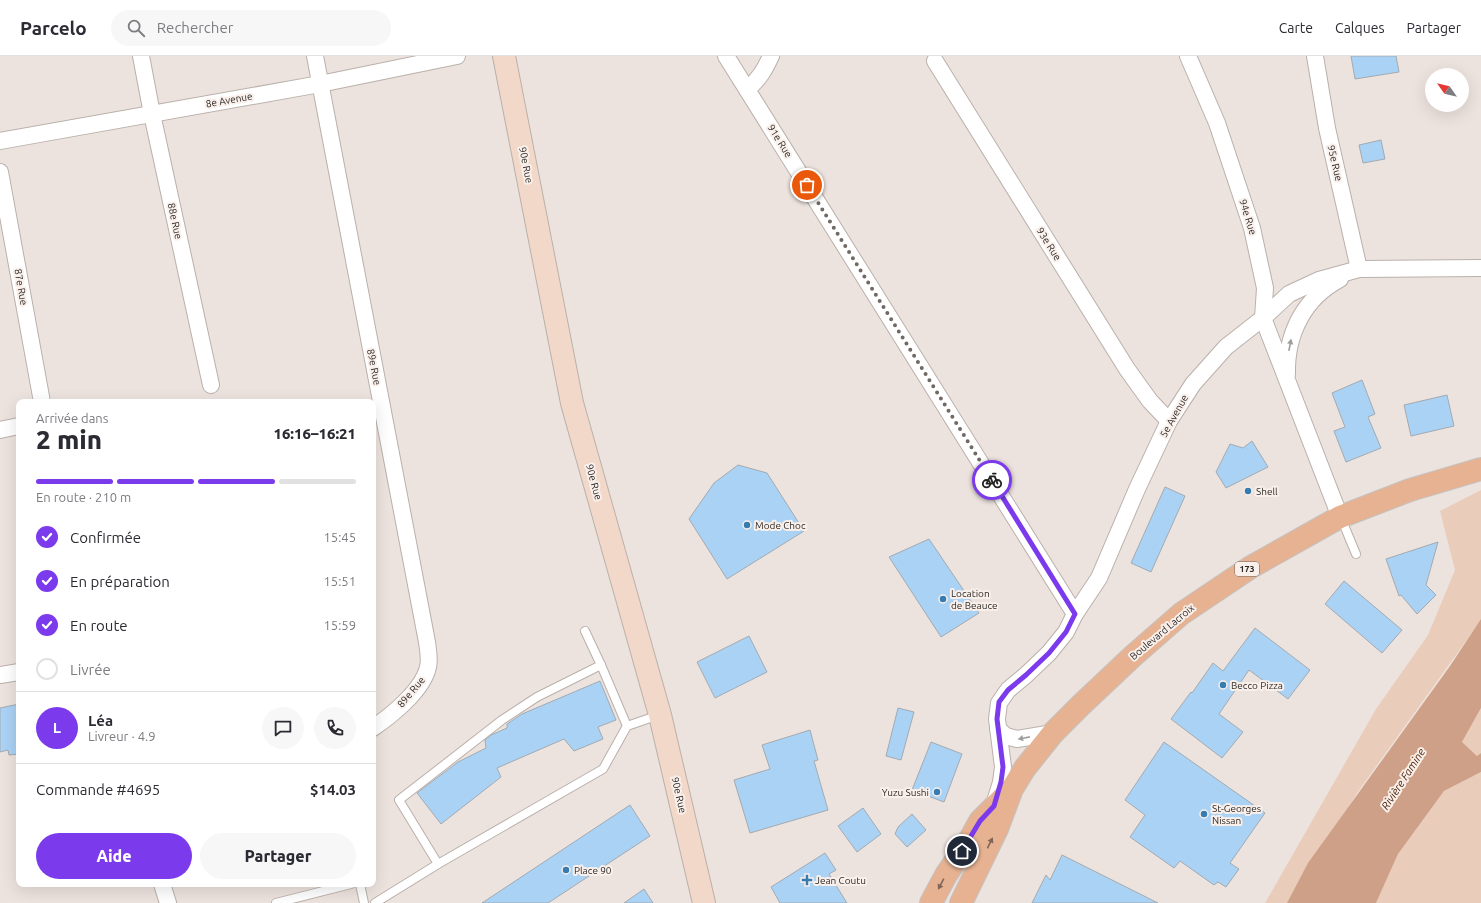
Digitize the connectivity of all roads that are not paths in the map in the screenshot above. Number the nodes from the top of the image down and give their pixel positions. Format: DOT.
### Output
graph roads {
  1 [pos="141,56"];
  2 [pos="315,56"];
  3 [pos="457,56"];
  4 [pos="504,56"];
  5 [pos="726,56"];
  6 [pos="771,56"];
  7 [pos="1188,56"];
  8 [pos="1315,56"];
  9 [pos="935,61"];
  10 [pos="320,84"];
  11 [pos="747,89"];
  12 [pos="152,114"];
  13 [pos="0,140"];
  14 [pos="0,172"];
  15 [pos="1481,268"];
  16 [pos="1359,269"];
  17 [pos="1263,318"];
  18 [pos="1288,383"];
  19 [pos="211,385"];
  20 [pos="41,399"];
  21 [pos="1169,421"];
  22 [pos="16,427"];
  23 [pos="0,430"];
  24 [pos="1481,469"];
  25 [pos="1340,517"];
  26 [pos="1356,554"];
  27 [pos="1075,614"];
  28 [pos="585,631"];
  29 [pos="601,665"];
  30 [pos="16,672"];
  31 [pos="0,675"];
  32 [pos="660,715"];
  33 [pos="376,726"];
  34 [pos="626,726"];
  35 [pos="998,730"];
  36 [pos="1053,733"];
  37 [pos="1012,789"];
  38 [pos="994,806"];
  39 [pos="438,864"];
  40 [pos="163,887"];
  41 [pos="339,887"];
  42 [pos="361,887"];
  43 [pos="168,903"];
  44 [pos="276,903"];
  45 [pos="364,903"];
  46 [pos="375,903"];
  47 [pos="704,903"];
  48 [pos="931,903"];
  49 [pos="961,903"];
  1 -- 12 [label="street, 88e Rue"];
  2 -- 10 [label="street, 89e Rue"];
  3 -- 10 [label="street, 8e Avenue"];
  4 -- 32 [label="street, 90e Rue"];
  5 -- 11 [label="street, 91e Rue"];
  6 -- 11 [label="street"];
  7 -- 17 [label="street, 94e Rue"];
  8 -- 16 [label="street, 95e Rue"];
  9 -- 21 [label="street, 93e Rue"];
  10 -- 12 [label="street, 8e Avenue"];
  10 -- 33 [label="street, 89e Rue"];
  11 -- 27 [label="street, 91e Rue"];
  12 -- 13 [label="street, 8e Avenue"];
  12 -- 19 [label="street, 88e Rue"];
  14 -- 20 [label="street, 87e Rue"];
  15 -- 16 [label="street, 5e Avenue"];
  16 -- 17 [label="street, 5e Avenue"];
  18 -- 16 [label="street, 94e Rue, one-way"];
  17 -- 18 [label="street, 94e Rue"];
  17 -- 21 [label="street, 5e Avenue"];
  18 -- 25 [label="street, 94e Rue"];
  21 -- 27 [label="street, 5e Avenue"];
  22 -- 23 [label="street"];
  24 -- 25 [label="main road, Boulevard Lacroix / 173"];
  25 -- 26 [label="lane"];
  25 -- 36 [label="main road, Boulevard Lacroix / 173"];
  27 -- 35 [label="street, 5e Avenue"];
  28 -- 29 [label="lane"];
  29 -- 34 [label="lane"];
  29 -- 39 [label="lane"];
  30 -- 31 [label="street"];
  32 -- 34 [label="lane"];
  32 -- 47 [label="street, 90e Rue"];
  34 -- 39 [label="lane"];
  36 -- 35 [label="street, one-way"];
  35 -- 38 [label="street, 5e Avenue"];
  36 -- 37 [label="main road, Boulevard Lacroix / 173"];
  37 -- 38 [label="main road, Boulevard Lacroix / 173"];
  49 -- 37 [label="main road, Boulevard Lacroix / 173, one-way"];
  38 -- 48 [label="main road, Boulevard Lacroix / 173, one-way"];
  39 -- 46 [label="lane"];
  40 -- 43 [label="street"];
  41 -- 44 [label="lane"];
  42 -- 45 [label="lane"];
}
